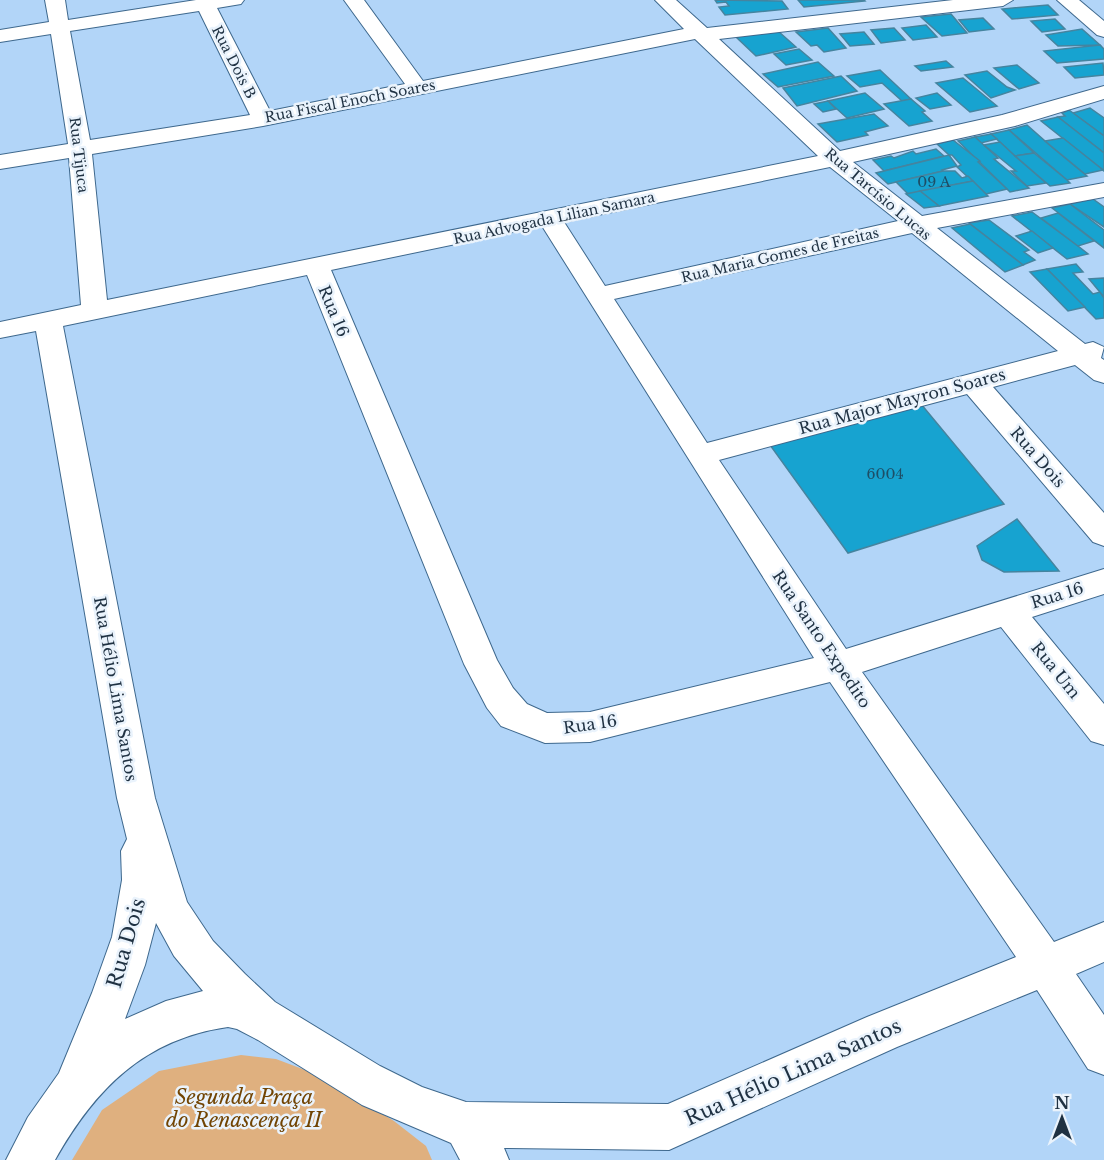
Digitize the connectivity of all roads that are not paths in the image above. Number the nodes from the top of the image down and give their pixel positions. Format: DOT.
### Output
graph roads {
  1 [pos="55,0"];
  2 [pos="234,0"];
  3 [pos="354,0"];
  4 [pos="664,0"];
  5 [pos="1003,0"];
  6 [pos="1068,0"];
  7 [pos="205,4"];
  8 [pos="59,27"];
  9 [pos="1104,31"];
  10 [pos="700,33"];
  11 [pos="0,36"];
  12 [pos="418,88"];
  13 [pos="1104,92"];
  14 [pos="263,119"];
  15 [pos="80,150"];
  16 [pos="835,159"];
  17 [pos="0,162"];
  18 [pos="1104,190"];
  19 [pos="550,219"];
  20 [pos="914,225"];
  21 [pos="316,266"];
  22 [pos="599,295"];
  23 [pos="95,310"];
  24 [pos="48,320"];
  25 [pos="0,330"];
  26 [pos="1092,351"];
  27 [pos="1104,374"];
  28 [pos="972,381"];
  29 [pos="700,455"];
  30 [pos="1104,534"];
  31 [pos="1104,581"];
  32 [pos="1007,610"];
  33 [pos="838,666"];
  34 [pos="1104,730"];
  35 [pos="136,798"];
  36 [pos="1104,942"];
  37 [pos="1046,964"];
  38 [pos="264,1021"];
  39 [pos="1104,1053"];
  40 [pos="78,1082"];
  41 [pos="476,1142"];
  42 [pos="29,1160"];
  1 -- 8 [label="street, Rua Tijuca"];
  2 -- 7 [label="street"];
  3 -- 12 [label="street"];
  4 -- 10 [label="street, Rua Tarcísio Lucas"];
  5 -- 10 [label="street, Rua Fiscal Enoch Soares"];
  6 -- 9 [label="street"];
  7 -- 8 [label="street"];
  7 -- 14 [label="street, Rua Dois B"];
  8 -- 11 [label="street"];
  8 -- 15 [label="street, Rua Tijuca"];
  10 -- 12 [label="street, Rua Fiscal Enoch Soares"];
  10 -- 16 [label="street, Rua Tarcísio Lucas"];
  12 -- 14 [label="street, Rua Fiscal Enoch Soares"];
  13 -- 16 [label="street, Rua Advogada Lilian Samara"];
  14 -- 15 [label="street, Rua Fiscal Enoch Soares"];
  15 -- 17 [label="street, Rua Fiscal Enoch Soares"];
  15 -- 23 [label="street, Rua Tijuca"];
  16 -- 19 [label="street, Rua Advogada Lilian Samara"];
  16 -- 20 [label="street, Rua Tarcísio Lucas"];
  18 -- 20 [label="street, Rua Maria Gomes de Freitas"];
  19 -- 21 [label="street, Rua Advogada Lilian Samara"];
  19 -- 22 [label="street, Rua Santo Expedito"];
  20 -- 22 [label="street, Rua Maria Gomes de Freitas"];
  20 -- 26 [label="street, Rua Tarcísio Lucas"];
  21 -- 23 [label="street, Rua Advogada Lilian Samara"];
  21 -- 33 [label="street, Rua 16"];
  22 -- 29 [label="street, Rua Santo Expedito"];
  23 -- 24 [label="street, Rua Advogada Lilian Samara"];
  24 -- 25 [label="street, Rua Advogada Lilian Samara"];
  24 -- 35 [label="street, Rua Hélio Lima Santos"];
  26 -- 27 [label="street, Rua Tarcísio Lucas"];
  26 -- 28 [label="street, Rua Major Mayron Soares"];
  28 -- 29 [label="street, Rua Major Mayron Soares"];
  28 -- 30 [label="street, Rua Dois"];
  29 -- 33 [label="street, Rua Santo Expedito"];
  31 -- 32 [label="street, Rua 16"];
  32 -- 33 [label="street, Rua 16"];
  32 -- 34 [label="street, Rua Um"];
  33 -- 37 [label="street, Rua Santo Expedito"];
  35 -- 38 [label="street, Rua Hélio Lima Santos"];
  35 -- 40 [label="street, Rua Dois"];
  36 -- 37 [label="street, Rua Hélio Lima Santos"];
  37 -- 39 [label="street, Rua Santo Expedito"];
  37 -- 41 [label="street, Rua Hélio Lima Santos"];
  38 -- 40 [label="street"];
  38 -- 41 [label="street, Rua Hélio Lima Santos"];
  40 -- 42 [label="street"];
}
